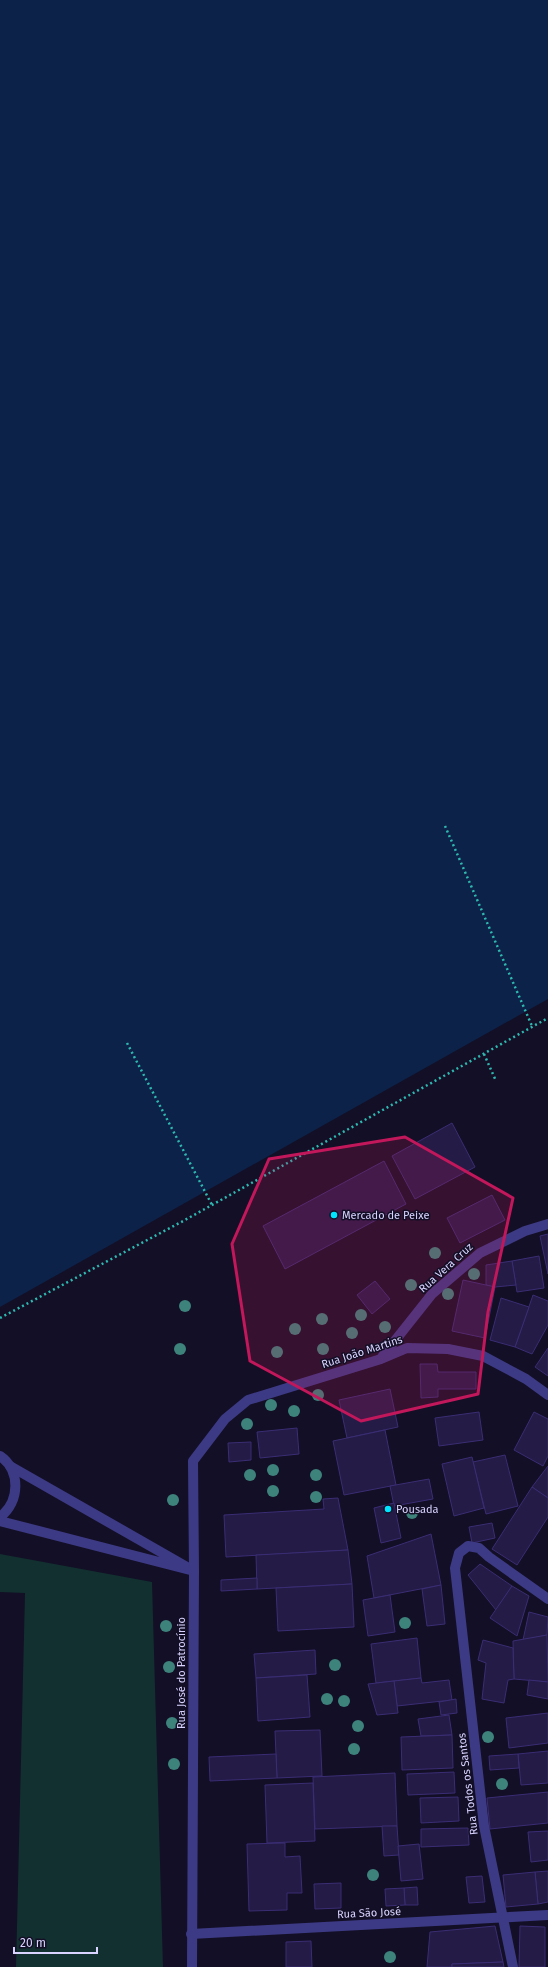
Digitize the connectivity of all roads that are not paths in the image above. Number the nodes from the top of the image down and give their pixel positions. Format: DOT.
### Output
graph roads {
  1 [pos="548,1224"];
  2 [pos="381,1359"];
  3 [pos="548,1395"];
  4 [pos="248,1400"];
  5 [pos="0,1456"];
  6 [pos="10,1466"];
  7 [pos="0,1517"];
  8 [pos="0,1521"];
  9 [pos="194,1572"];
  10 [pos="548,1598"];
  11 [pos="548,1914"];
  12 [pos="503,1918"];
  13 [pos="191,1934"];
  14 [pos="192,1967"];
  15 [pos="513,1967"];
  1 -- 2 [label="street, Rua Vera Cruz"];
  2 -- 3 [label="street, Rua João Martins"];
  2 -- 4 [label="street, Rua João Martins"];
  4 -- 9 [label="street, Rua José do Patrocínio"];
  5 -- 6 [label="street"];
  6 -- 7 [label="street"];
  6 -- 9 [label="street"];
  8 -- 9 [label="street"];
  9 -- 13 [label="street, Rua José do Patrocínio"];
  10 -- 12 [label="street, Rua Todos os Santos"];
  11 -- 12 [label="street, Rua São José"];
  12 -- 13 [label="street, Rua São José"];
  12 -- 15 [label="street, Rua Todos os Santos"];
  13 -- 14 [label="street, Rua José do Patrocínio"];
}
